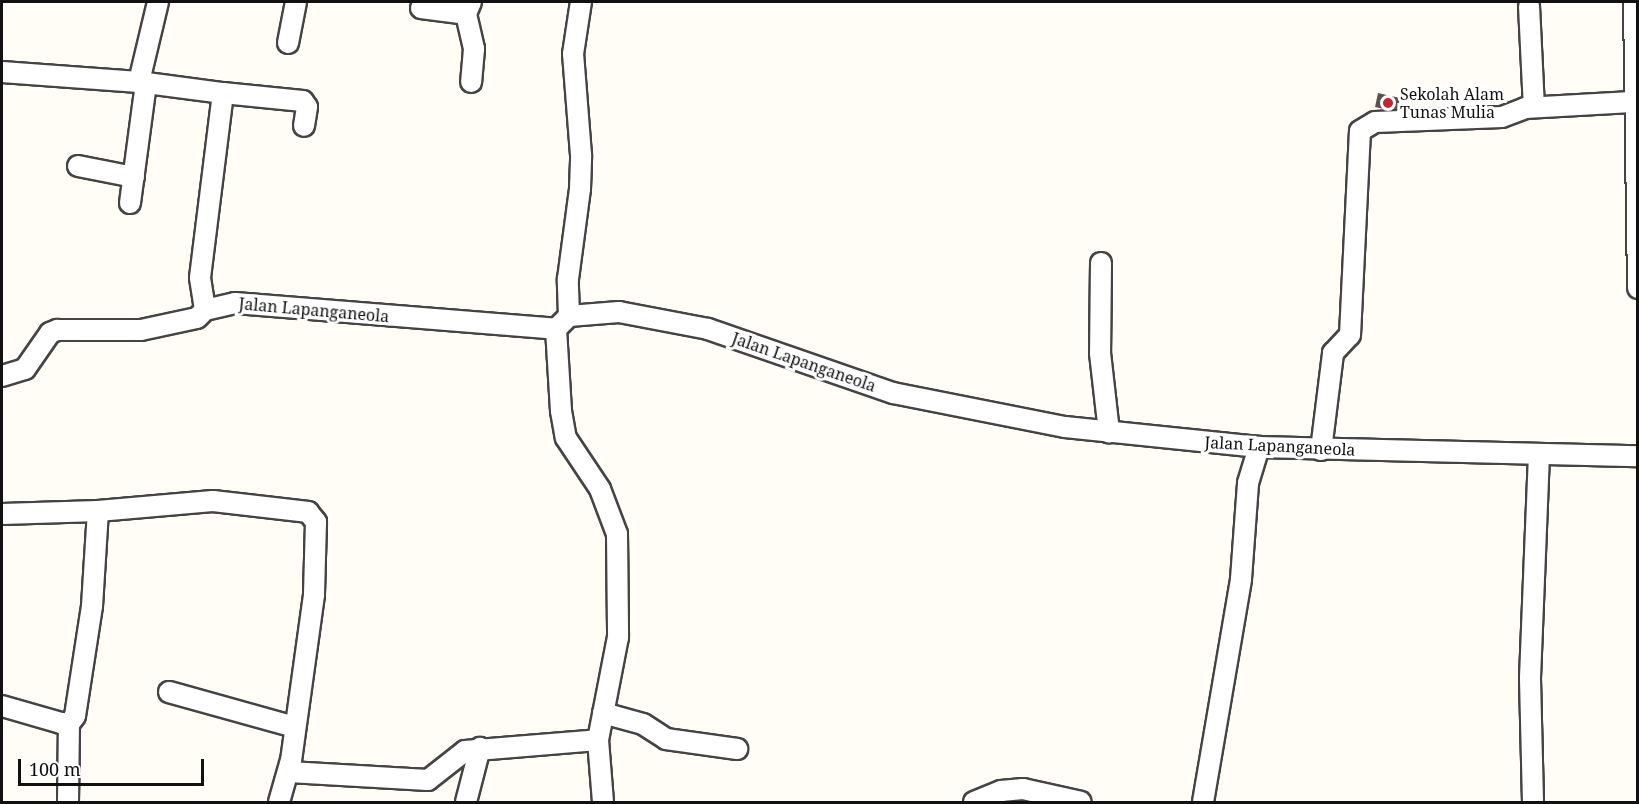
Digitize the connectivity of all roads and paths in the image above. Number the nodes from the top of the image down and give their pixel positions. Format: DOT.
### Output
graph roads {
  1 [pos="159,2"];
  2 [pos="296,2"];
  3 [pos="581,2"];
  4 [pos="1634,2"];
  5 [pos="1529,6"];
  6 [pos="421,8"];
  7 [pos="468,8"];
  8 [pos="288,42"];
  9 [pos="2,72"];
  10 [pos="471,82"];
  11 [pos="142,83"];
  12 [pos="223,93"];
  13 [pos="1632,102"];
  14 [pos="1534,107"];
  15 [pos="304,126"];
  16 [pos="78,166"];
  17 [pos="134,177"];
  18 [pos="130,203"];
  19 [pos="1101,263"];
  20 [pos="1638,288"];
  21 [pos="205,310"];
  22 [pos="562,323"];
  23 [pos="2,376"];
  24 [pos="1109,432"];
  25 [pos="1259,447"];
  26 [pos="1321,450"];
  27 [pos="1539,454"];
  28 [pos="1638,456"];
  29 [pos="98,511"];
  30 [pos="2,514"];
  31 [pos="169,692"];
  32 [pos="2,706"];
  33 [pos="603,712"];
  34 [pos="69,724"];
  35 [pos="294,727"];
  36 [pos="598,740"];
  37 [pos="480,748"];
  38 [pos="737,749"];
  39 [pos="289,772"];
  40 [pos="68,802"];
  41 [pos="279,802"];
  42 [pos="466,802"];
  43 [pos="603,802"];
  44 [pos="974,802"];
  45 [pos="1081,802"];
  46 [pos="1203,802"];
  47 [pos="1533,802"];
  1 -- 11 [label="street"];
  2 -- 8 [label="street"];
  3 -- 22 [label="street"];
  4 -- 13 [label="street"];
  5 -- 14 [label="street"];
  6 -- 7 [label="street"];
  7 -- 10 [label="street"];
  9 -- 11 [label="street"];
  11 -- 12 [label="street"];
  11 -- 17 [label="street"];
  12 -- 15 [label="street"];
  12 -- 21 [label="street"];
  13 -- 14 [label="street"];
  13 -- 20 [label="street"];
  14 -- 26 [label="street"];
  16 -- 17 [label="street"];
  17 -- 18 [label="street"];
  19 -- 24 [label="street"];
  21 -- 22 [label="street, Jalan Lapanganeola"];
  21 -- 23 [label="street, Jalan Lapanganeola"];
  22 -- 24 [label="street, Jalan Lapanganeola"];
  22 -- 33 [label="street"];
  24 -- 25 [label="street, Jalan Lapanganeola"];
  25 -- 26 [label="street, Jalan Lapanganeola"];
  25 -- 46 [label="street"];
  26 -- 27 [label="street, Jalan Lapanganeola"];
  27 -- 28 [label="street, Jalan Lapanganeola"];
  27 -- 47 [label="street"];
  29 -- 30 [label="street"];
  29 -- 34 [label="street"];
  29 -- 35 [label="street"];
  31 -- 35 [label="street"];
  32 -- 34 [label="street"];
  33 -- 36 [label="street"];
  33 -- 38 [label="street"];
  34 -- 40 [label="street"];
  35 -- 39 [label="street"];
  36 -- 37 [label="street"];
  36 -- 43 [label="street"];
  37 -- 39 [label="street"];
  37 -- 42 [label="street"];
  39 -- 41 [label="street"];
  44 -- 45 [label="street"];
}
